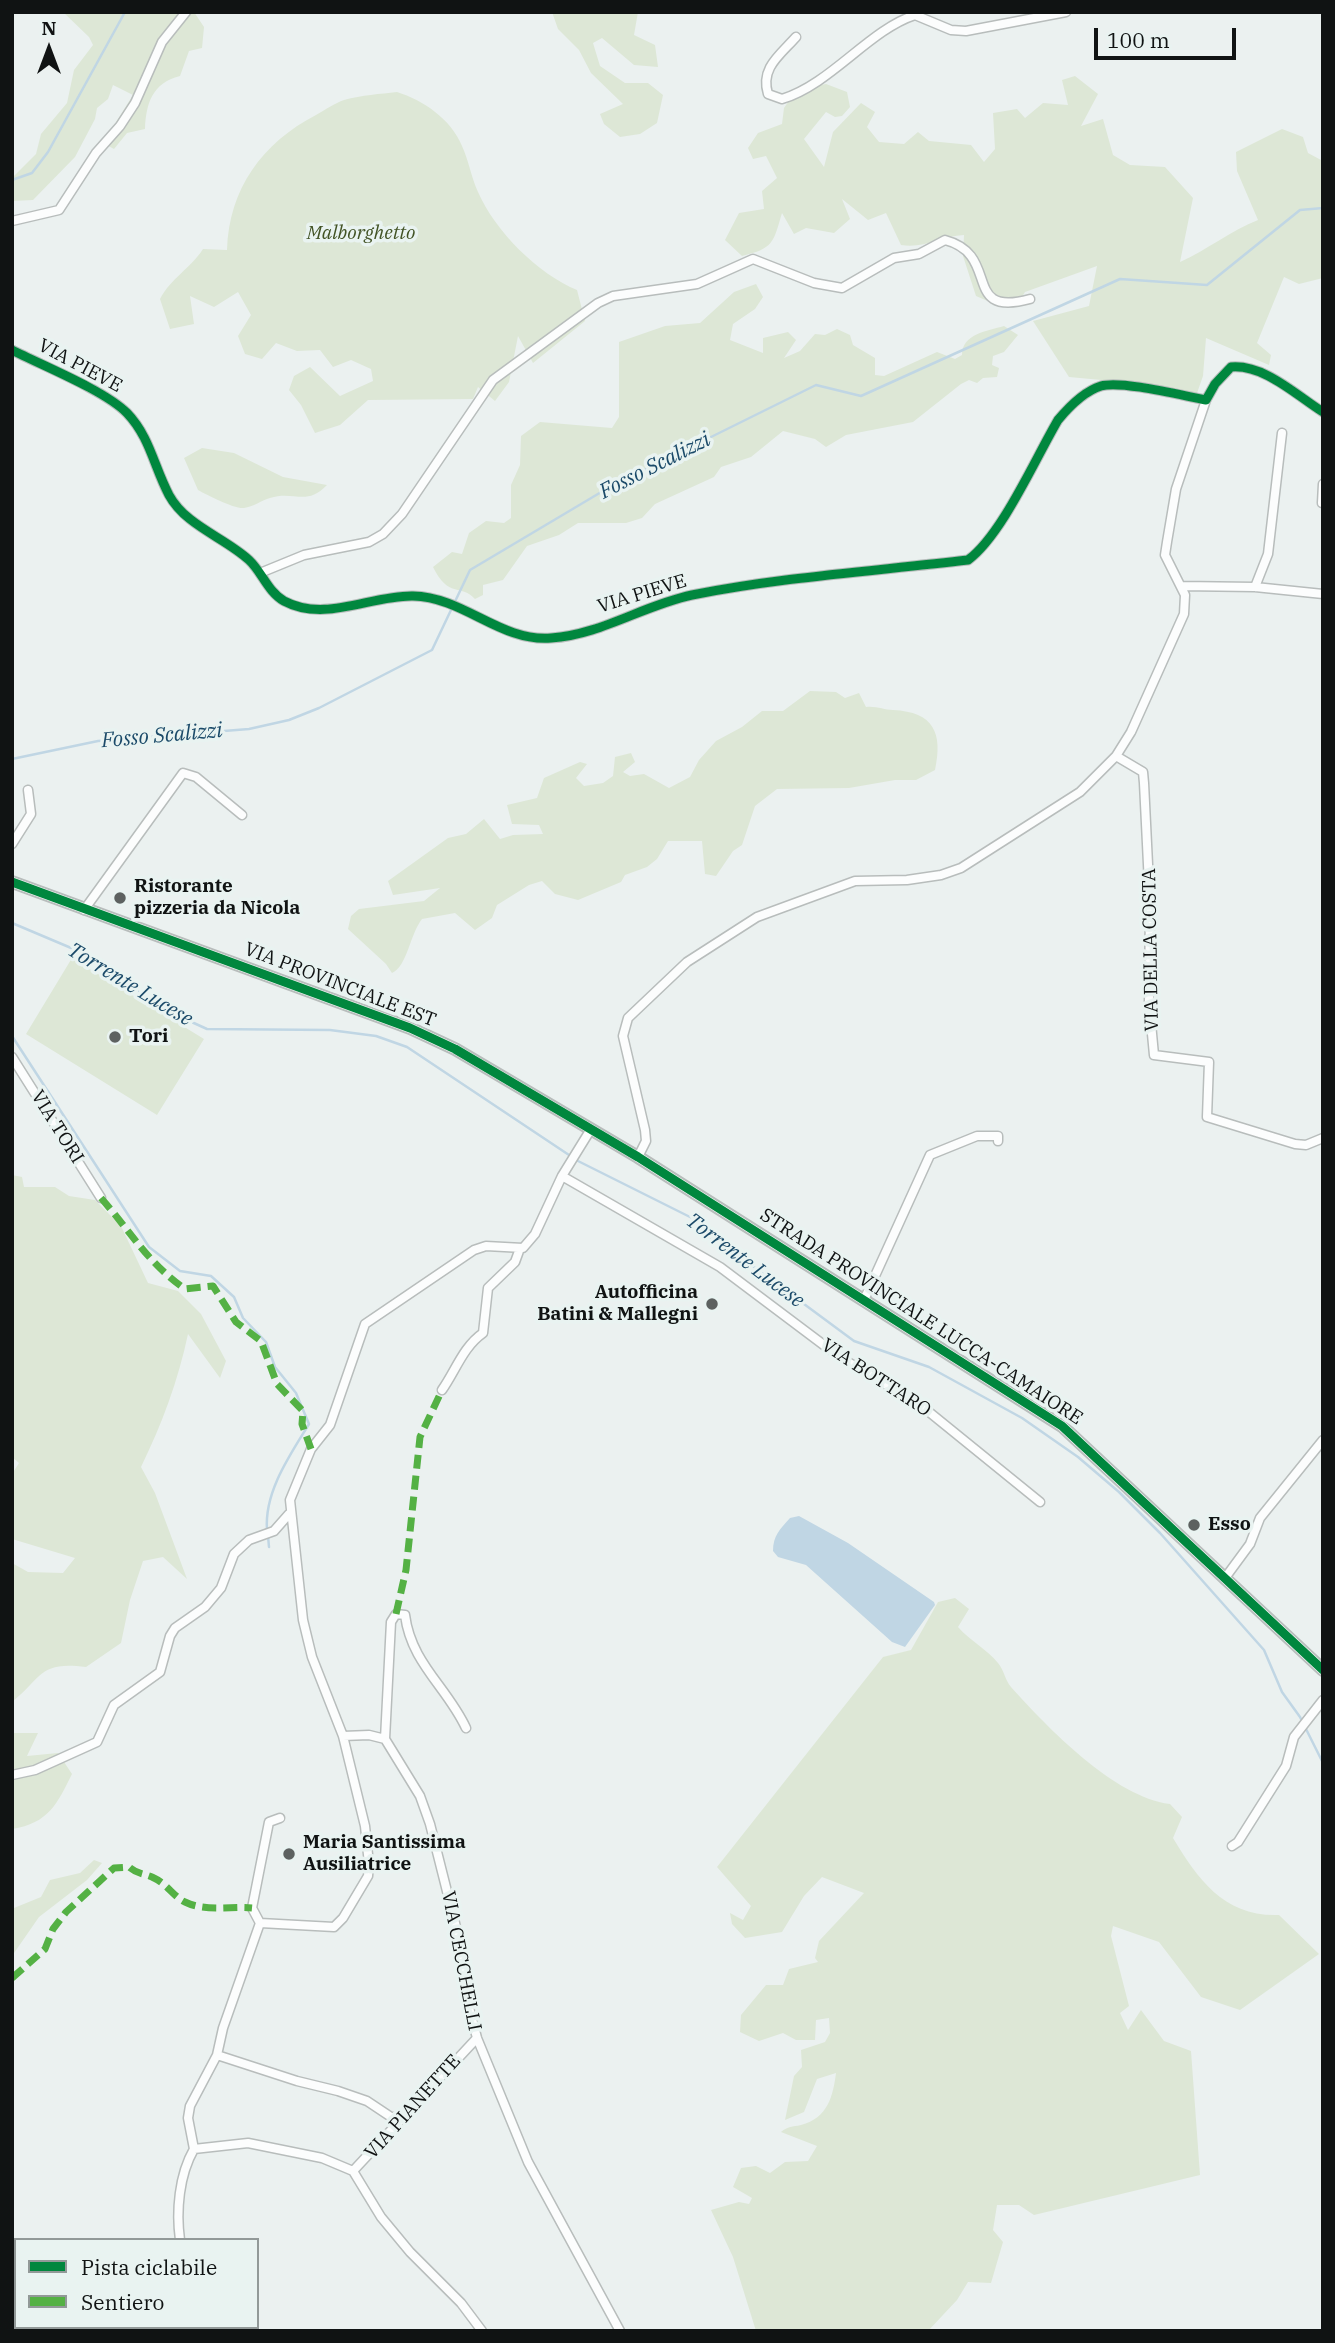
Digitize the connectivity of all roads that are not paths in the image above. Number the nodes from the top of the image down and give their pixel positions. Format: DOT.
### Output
graph roads {
  1 [pos="186,12"];
  2 [pos="1066,12"];
  3 [pos="796,37"];
  4 [pos="12,221"];
  5 [pos="1030,299"];
  6 [pos="12,350"];
  7 [pos="1206,400"];
  8 [pos="1323,412"];
  9 [pos="1282,433"];
  10 [pos="1323,484"];
  11 [pos="1322,503"];
  12 [pos="260,573"];
  13 [pos="1181,586"];
  14 [pos="1255,587"];
  15 [pos="1323,594"];
  16 [pos="1116,755"];
  17 [pos="28,790"];
  18 [pos="242,815"];
  19 [pos="12,844"];
  20 [pos="12,881"];
  21 [pos="84,910"];
  22 [pos="12,1056"];
  23 [pos="591,1129"];
  24 [pos="1323,1138"];
  25 [pos="998,1142"];
  26 [pos="638,1157"];
  27 [pos="564,1174"];
  28 [pos="101,1198"];
  29 [pos="519,1251"];
  30 [pos="864,1300"];
  31 [pos="442,1391"];
  32 [pos="1323,1440"];
  33 [pos="1040,1502"];
  34 [pos="289,1514"];
  35 [pos="1225,1578"];
  36 [pos="1323,1670"];
  37 [pos="1323,1700"];
  38 [pos="467,1728"];
  39 [pos="343,1735"];
  40 [pos="385,1738"];
  41 [pos="12,1775"];
  42 [pos="280,1818"];
  43 [pos="1232,1846"];
  44 [pos="260,1923"];
  45 [pos="477,2038"];
  46 [pos="216,2054"];
  47 [pos="401,2117"];
  48 [pos="194,2149"];
  49 [pos="354,2171"];
  50 [pos="180,2238"];
  51 [pos="482,2331"];
  52 [pos="620,2331"];
  1 -- 4 [label="street"];
  2 -- 3 [label="street"];
  5 -- 12 [label="street"];
  6 -- 12 [label="street, VIA PIEVE"];
  7 -- 8 [label="street"];
  7 -- 12 [label="street, VIA PIEVE"];
  7 -- 13 [label="street"];
  9 -- 14 [label="street"];
  10 -- 11 [label="street"];
  13 -- 14 [label="street"];
  13 -- 16 [label="street"];
  14 -- 15 [label="street"];
  16 -- 24 [label="street, VIA DELLA COSTA"];
  16 -- 26 [label="street"];
  17 -- 19 [label="street"];
  18 -- 21 [label="street"];
  20 -- 21 [label="main road, VIA PROVINCIALE EST"];
  21 -- 23 [label="main road, VIA PROVINCIALE EST"];
  22 -- 28 [label="street, VIA TORI"];
  23 -- 26 [label="main road, VIA PROVINCIALE EST"];
  23 -- 27 [label="street"];
  25 -- 30 [label="street"];
  26 -- 30 [label="main road, STRADA PROVINCIALE LUCCA-CAMAIORE"];
  27 -- 29 [label="street"];
  27 -- 33 [label="street, VIA BOTTARO"];
  29 -- 31 [label="street"];
  29 -- 34 [label="street"];
  30 -- 35 [label="main road, STRADA PROVINCIALE LUCCA-CAMAIORE"];
  32 -- 35 [label="street"];
  34 -- 39 [label="street"];
  34 -- 41 [label="street"];
  35 -- 36 [label="main road, STRADA PROVINCIALE LUCCA-CAMAIORE"];
  37 -- 43 [label="street"];
  38 -- 40 [label="street"];
  39 -- 40 [label="street"];
  39 -- 44 [label="street"];
  40 -- 45 [label="street, VIA CECCHELLI"];
  42 -- 44 [label="street"];
  44 -- 46 [label="street"];
  45 -- 47 [label="street, VIA PIANETTE"];
  45 -- 52 [label="street, VIA CECCHELLI"];
  46 -- 47 [label="street"];
  46 -- 48 [label="street"];
  47 -- 49 [label="street, VIA PIANETTE"];
  48 -- 49 [label="street, VIA PIANETTE"];
  48 -- 50 [label="street"];
  49 -- 51 [label="street"];
}
